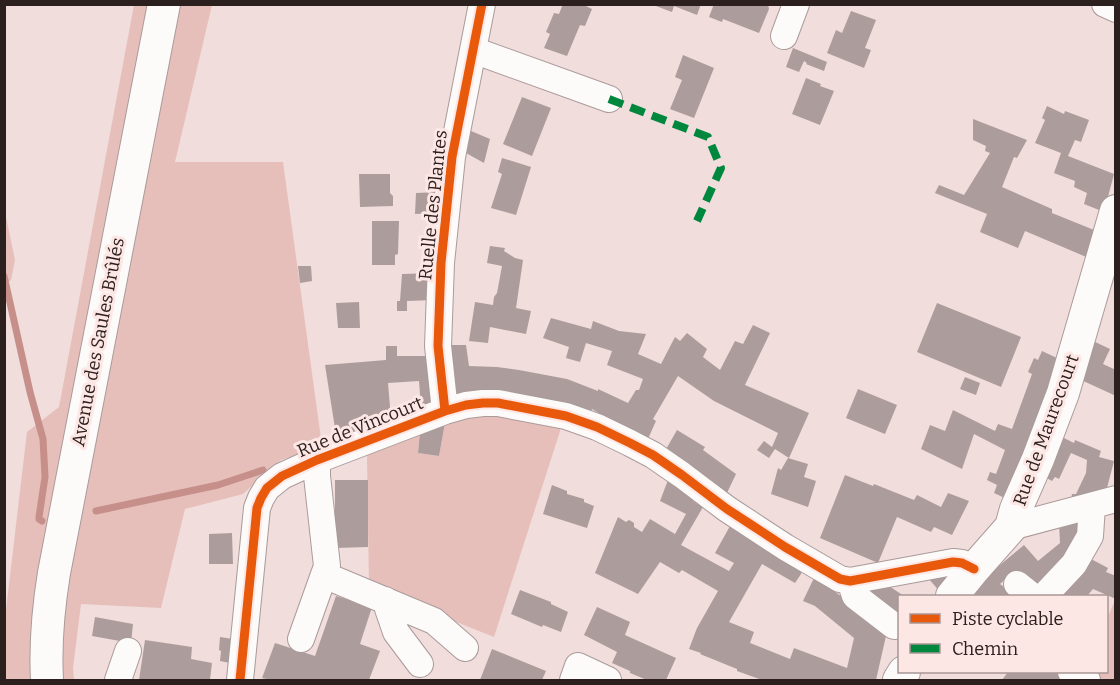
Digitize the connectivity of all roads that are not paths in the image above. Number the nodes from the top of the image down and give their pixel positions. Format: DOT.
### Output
graph roads {
  1 [pos="164,4"];
  2 [pos="482,4"];
  3 [pos="796,4"];
  4 [pos="1105,4"];
  5 [pos="1116,9"];
  6 [pos="784,36"];
  7 [pos="473,50"];
  8 [pos="609,99"];
  9 [pos="1116,211"];
  10 [pos="445,411"];
  11 [pos="317,460"];
  12 [pos="1104,502"];
  13 [pos="1011,527"];
  14 [pos="324,574"];
  15 [pos="850,581"];
  16 [pos="963,588"];
  17 [pos="1046,595"];
  18 [pos="385,600"];
  19 [pos="894,626"];
  20 [pos="301,639"];
  21 [pos="465,648"];
  22 [pos="128,651"];
  23 [pos="420,664"];
  24 [pos="1073,673"];
  25 [pos="608,680"];
  26 [pos="47,681"];
  27 [pos="118,681"];
  28 [pos="240,681"];
  29 [pos="573,681"];
  30 [pos="1087,681"];
  1 -- 26 [label="main road, Avenue des Saules Brûlés"];
  2 -- 7 [label="street, Ruelle des Plantes"];
  3 -- 6 [label="street"];
  4 -- 5 [label="street"];
  7 -- 8 [label="street"];
  7 -- 10 [label="street, Ruelle des Plantes"];
  9 -- 13 [label="main road, Rue de Maurecourt"];
  10 -- 11 [label="street, Rue de Vincourt"];
  10 -- 15 [label="street, Rue de Vincourt"];
  11 -- 14 [label="street"];
  11 -- 28 [label="street, Rue de Vincourt"];
  12 -- 13 [label="street"];
  12 -- 17 [label="street"];
  13 -- 16 [label="main road, Rue de Maurecourt"];
  14 -- 18 [label="street"];
  14 -- 20 [label="street"];
  15 -- 16 [label="street"];
  15 -- 19 [label="street"];
  18 -- 21 [label="street"];
  18 -- 23 [label="street"];
  22 -- 27 [label="street"];
  24 -- 30 [label="street"];
  25 -- 29 [label="street"];
}
